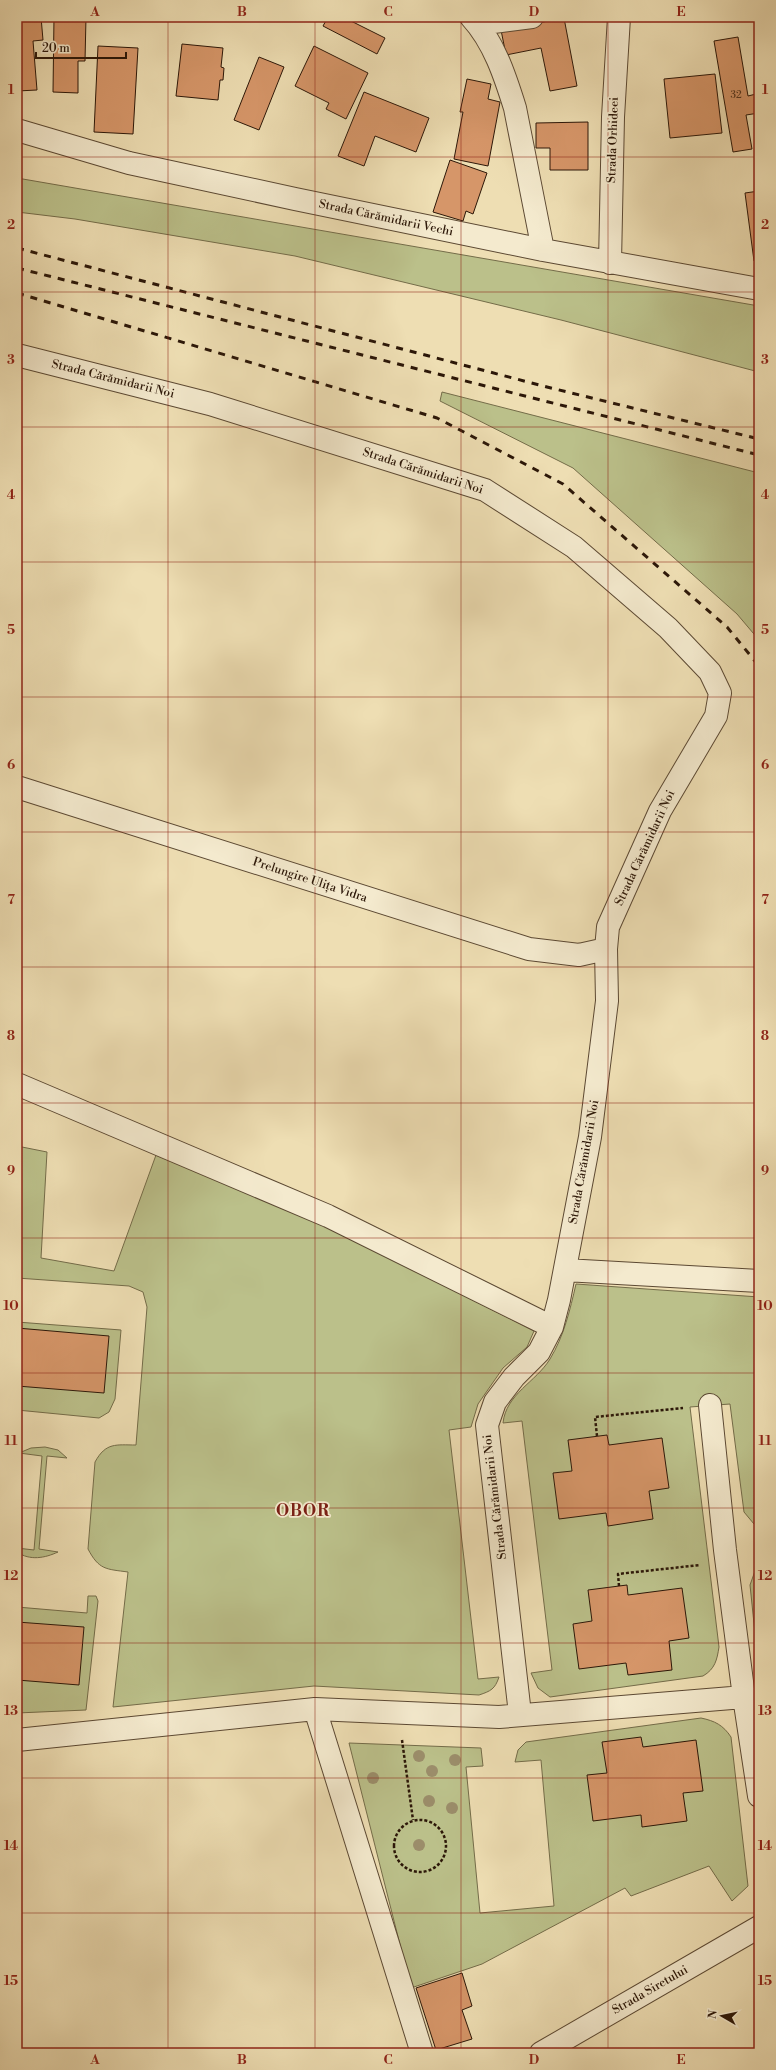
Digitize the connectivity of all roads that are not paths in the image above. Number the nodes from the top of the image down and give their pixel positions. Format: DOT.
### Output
graph roads {
  1 [pos="532,17"];
  2 [pos="619,17"];
  3 [pos="474,21"];
  4 [pos="17,130"];
  5 [pos="543,250"];
  6 [pos="610,263"];
  7 [pos="759,289"];
  8 [pos="17,355"];
  9 [pos="17,787"];
  10 [pos="606,949"];
  11 [pos="17,1084"];
  12 [pos="565,1270"];
  13 [pos="759,1281"];
  14 [pos="552,1327"];
  15 [pos="710,1405"];
  16 [pos="744,1697"];
  17 [pos="315,1708"];
  18 [pos="520,1714"];
  19 [pos="17,1740"];
  20 [pos="759,1796"];
  21 [pos="759,1927"];
  22 [pos="422,2053"];
  23 [pos="541,2053"];
  1 -- 3 [label="street"];
  2 -- 6 [label="street, Strada Orhideei"];
  3 -- 5 [label="street"];
  4 -- 5 [label="street, Strada Cărămidarii Vechi"];
  5 -- 6 [label="street, Strada Cărămidarii Vechi"];
  6 -- 7 [label="street, Strada Cărămidarii Vechi"];
  8 -- 10 [label="street, Strada Cărămidarii Noi"];
  9 -- 10 [label="street, Prelungire Ulița Vidra"];
  10 -- 12 [label="street, Strada Cărămidarii Noi"];
  11 -- 14 [label="street"];
  12 -- 13 [label="street"];
  12 -- 14 [label="street, Strada Cărămidarii Noi"];
  14 -- 18 [label="street, Strada Cărămidarii Noi"];
  15 -- 16 [label="street"];
  16 -- 18 [label="street"];
  16 -- 20 [label="street"];
  17 -- 18 [label="street"];
  17 -- 19 [label="street"];
  17 -- 22 [label="street"];
  21 -- 23 [label="street, Strada Siretului"];
}
